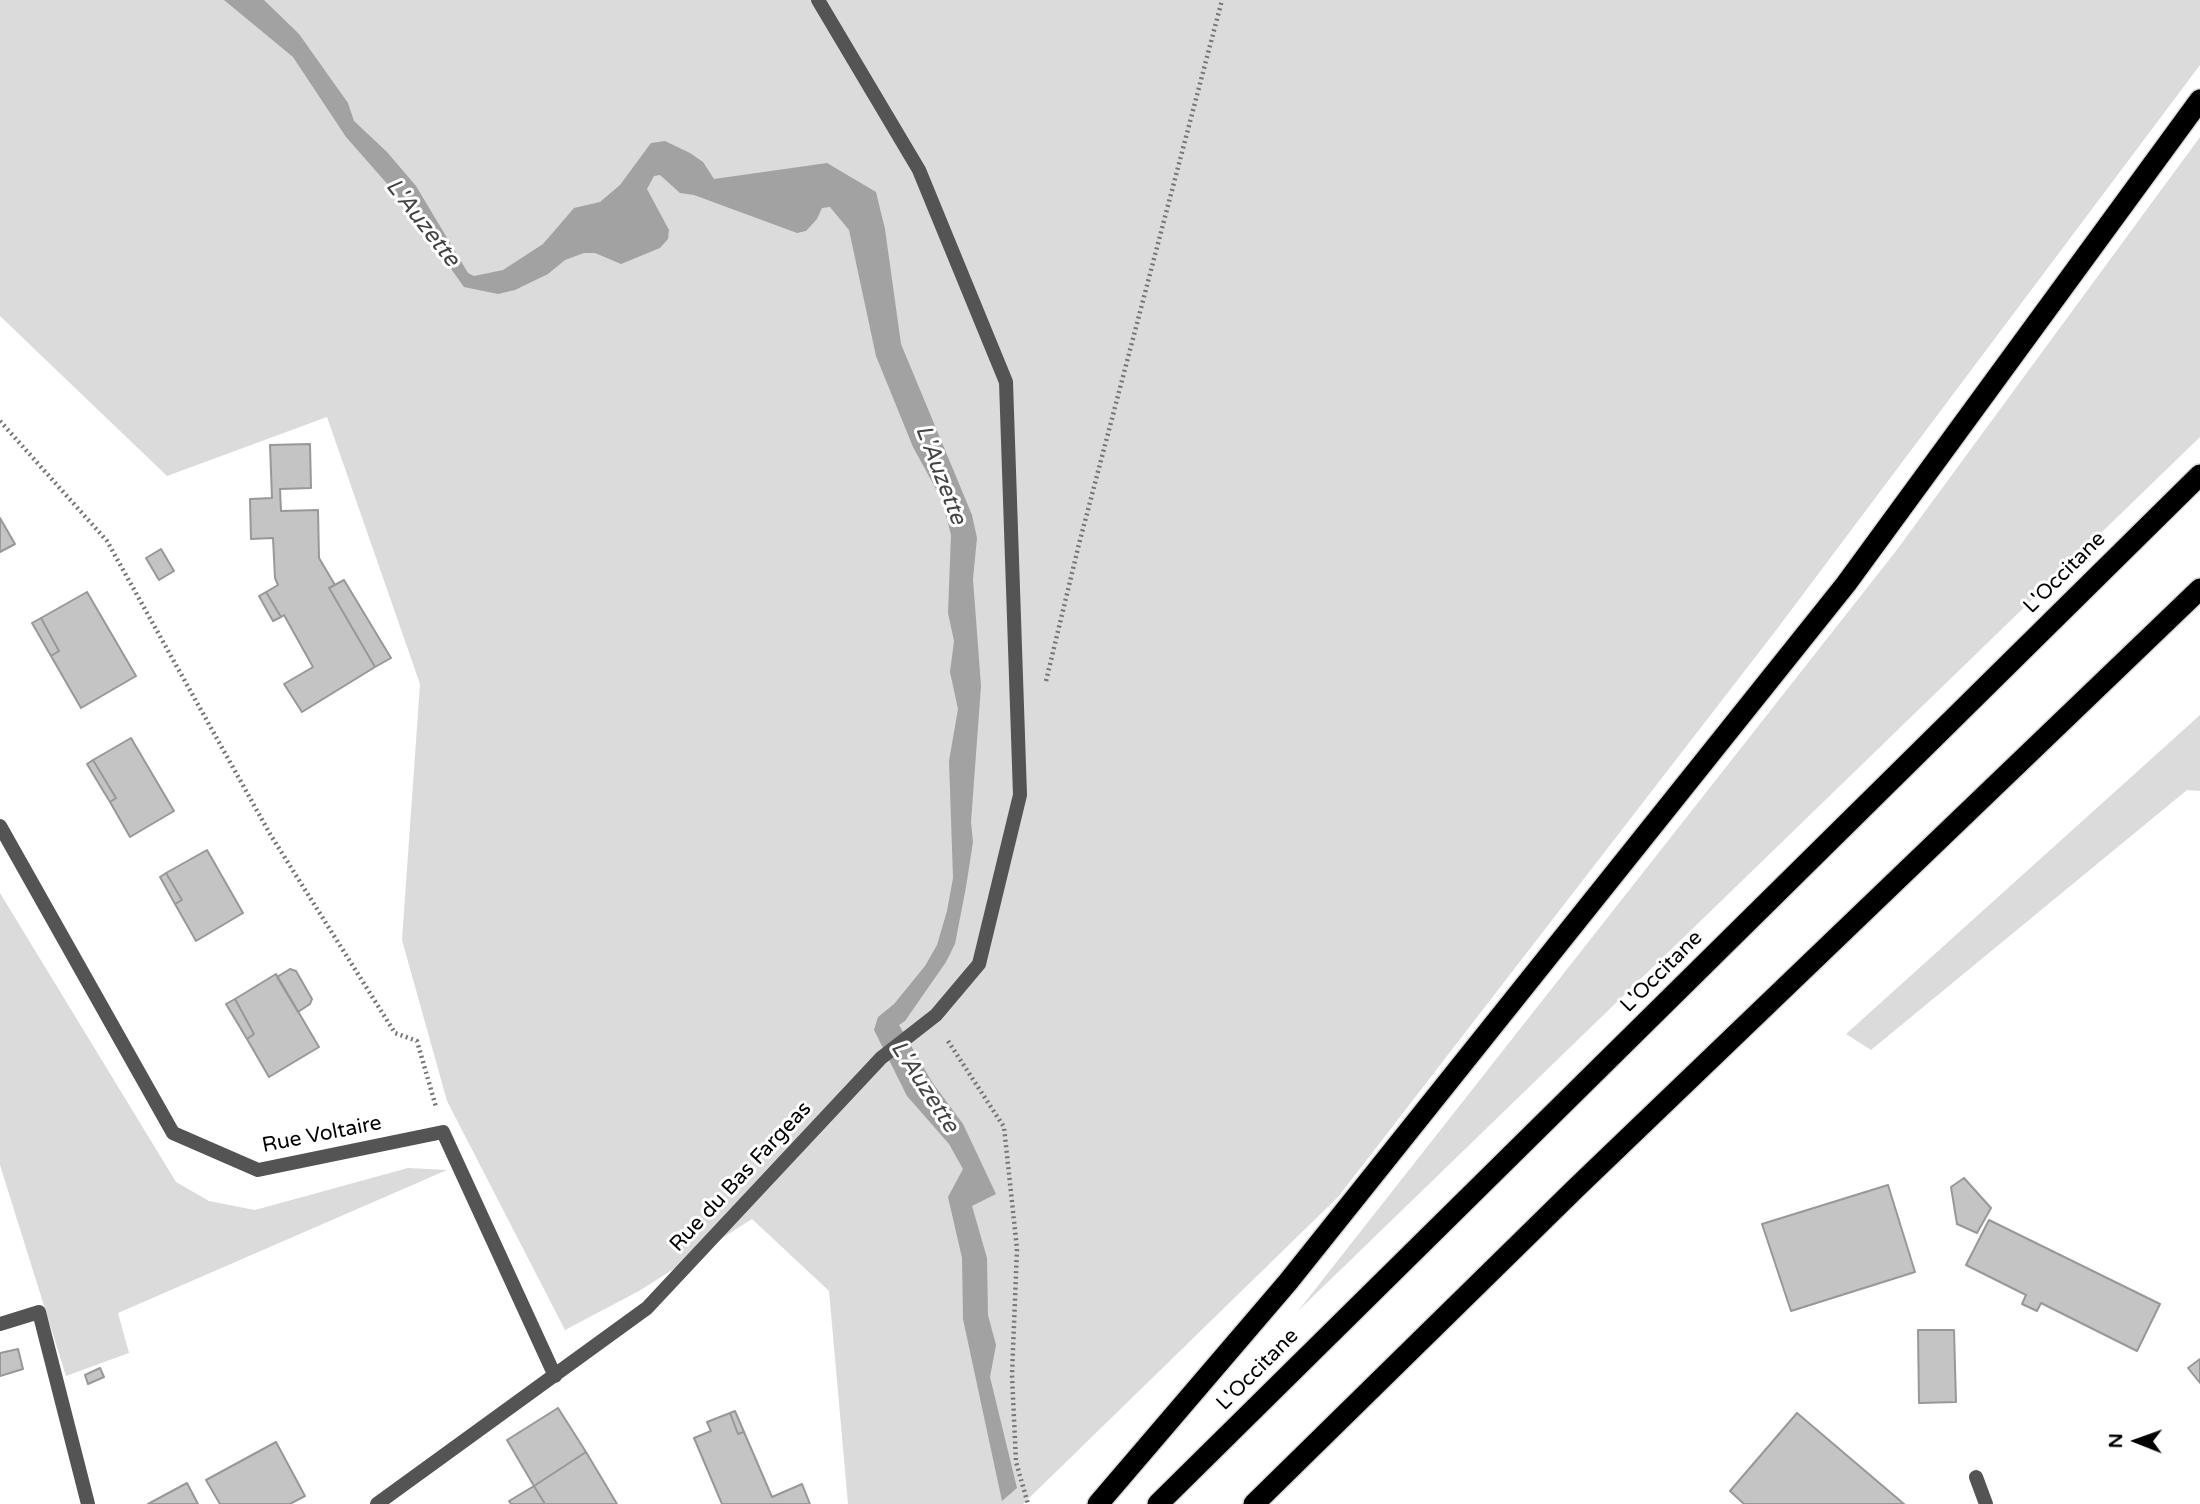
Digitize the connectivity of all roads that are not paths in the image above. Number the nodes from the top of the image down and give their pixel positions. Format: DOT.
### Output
graph roads {
  1 [pos="818,0"];
  2 [pos="2200,100"];
  3 [pos="2200,475"];
  4 [pos="2200,589"];
  5 [pos="0,826"];
  6 [pos="0,1324"];
  7 [pos="555,1376"];
  8 [pos="1976,1477"];
  9 [pos="88,1504"];
  10 [pos="377,1504"];
  11 [pos="1098,1504"];
  12 [pos="1158,1504"];
  13 [pos="1254,1504"];
  14 [pos="1986,1504"];
  1 -- 7 [label="street, Rue du Bas Fargeas"];
  2 -- 11 [label="highway"];
  3 -- 12 [label="highway, L'Occitane"];
  4 -- 13 [label="highway"];
  5 -- 7 [label="street, Rue Voltaire"];
  6 -- 9 [label="street"];
  7 -- 10 [label="street, Rue du Bas Fargeas"];
  8 -- 14 [label="street"];
}
